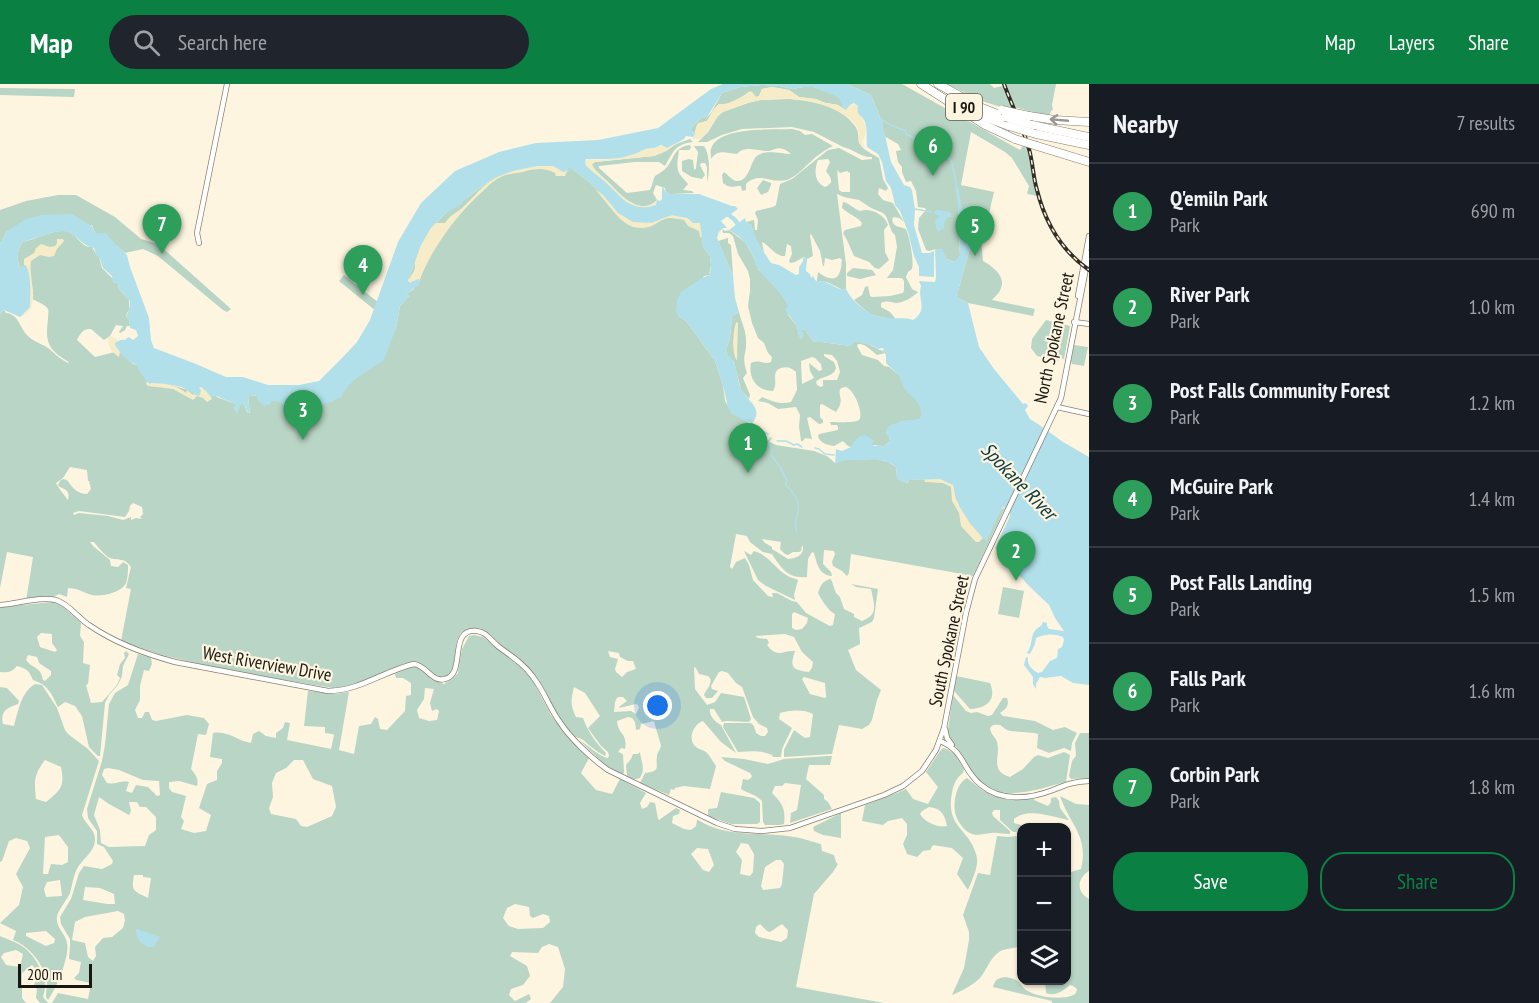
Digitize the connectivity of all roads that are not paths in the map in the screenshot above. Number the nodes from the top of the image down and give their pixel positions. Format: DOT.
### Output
graph roads {
  1 [pos="227,84"];
  2 [pos="921,84"];
  3 [pos="938,84"];
  4 [pos="943,84"];
  5 [pos="1004,113"];
  6 [pos="1089,122"];
  7 [pos="1089,137"];
  8 [pos="1089,145"];
  9 [pos="1089,162"];
  10 [pos="1089,236"];
  11 [pos="199,243"];
  12 [pos="1089,253"];
  13 [pos="1076,321"];
  14 [pos="1089,324"];
  15 [pos="1056,407"];
  16 [pos="1089,414"];
  17 [pos="1050,419"];
  18 [pos="0,605"];
  19 [pos="945,725"];
  20 [pos="940,741"];
  21 [pos="957,753"];
  22 [pos="1089,781"];
  1 -- 11 [label="street"];
  2 -- 8 [label="highway, I 90, bridge"];
  2 -- 9 [label="highway, bridge"];
  3 -- 5 [label="highway, I 90"];
  4 -- 5 [label="highway"];
  6 -- 5 [label="highway, one-way, bridge"];
  5 -- 7 [label="highway, I 90, bridge"];
  10 -- 13 [label="street, North Spokane Street"];
  12 -- 13 [label="street, North Spokane Street"];
  13 -- 14 [label="street"];
  13 -- 15 [label="street, North Spokane Street"];
  15 -- 16 [label="street"];
  15 -- 17 [label="street, North Spokane Street"];
  17 -- 19 [label="street, South Spokane Street"];
  18 -- 20 [label="street, West Riverview Drive"];
  19 -- 20 [label="street, South Spokane Street"];
  19 -- 21 [label="street"];
  20 -- 21 [label="street"];
  21 -- 22 [label="street"];
}
